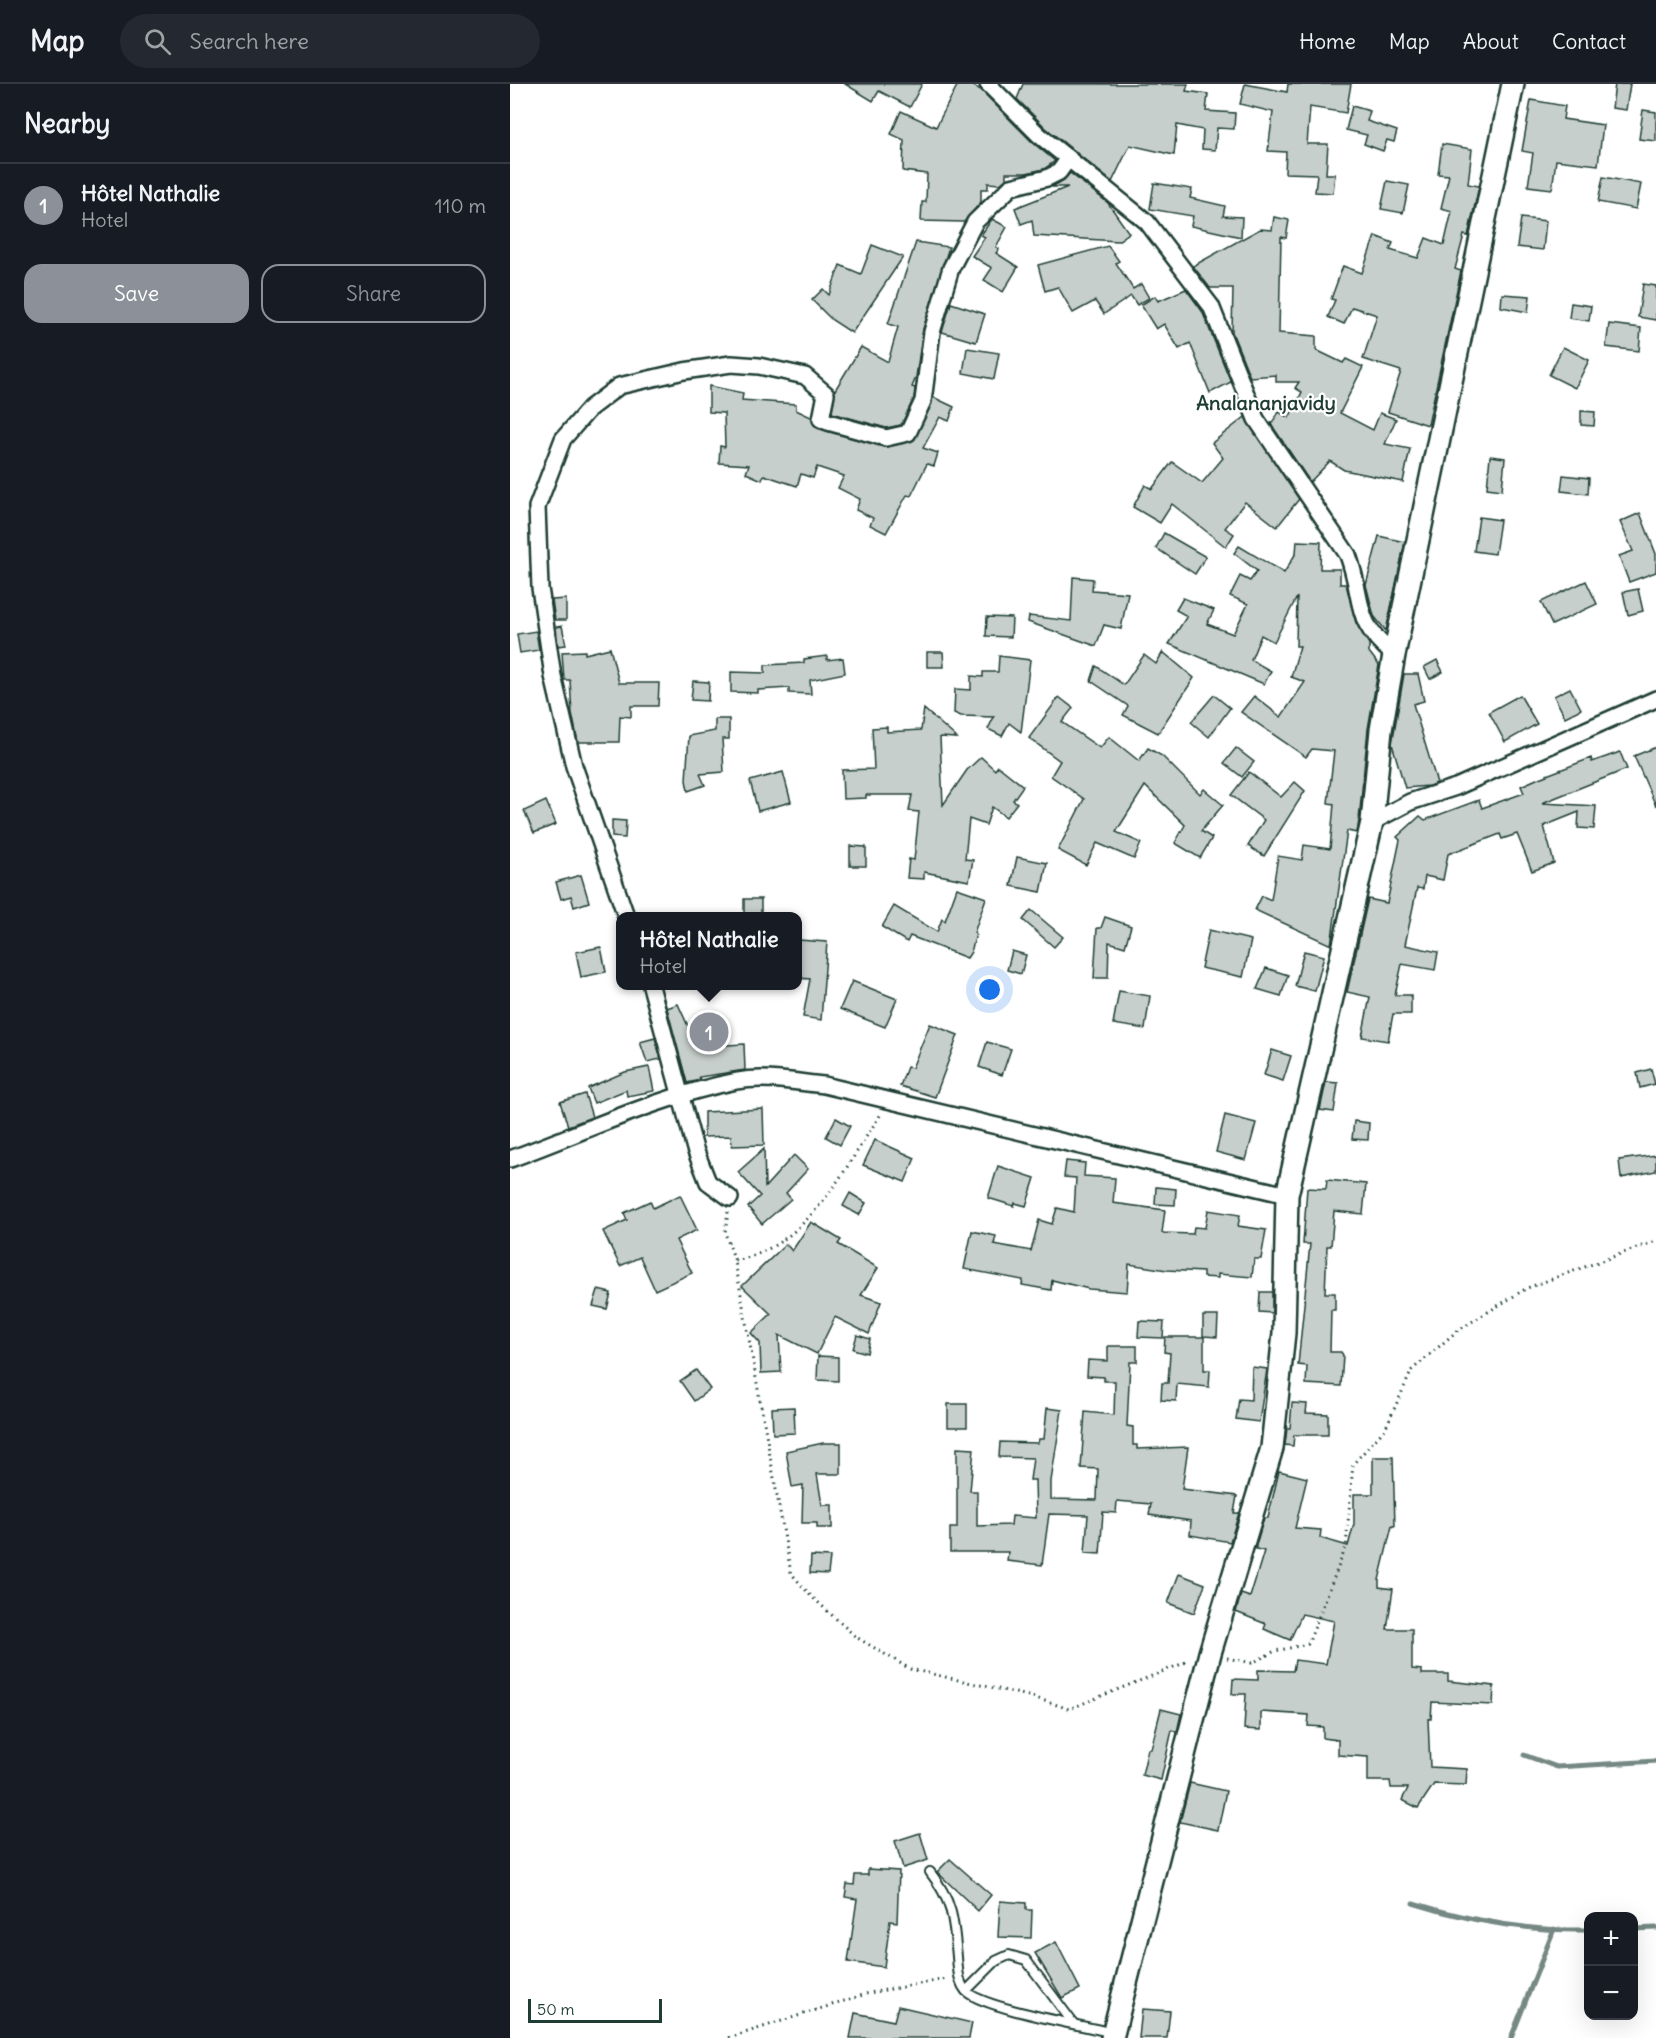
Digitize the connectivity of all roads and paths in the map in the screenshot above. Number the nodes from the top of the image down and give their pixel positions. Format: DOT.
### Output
graph roads {
  1 [pos="988,84"];
  2 [pos="1513,84"];
  3 [pos="1070,158"];
  4 [pos="1394,656"];
  5 [pos="1656,699"];
  6 [pos="1372,822"];
  7 [pos="625,912"];
  8 [pos="652,990"];
  9 [pos="680,1096"];
  10 [pos="889,1101"];
  11 [pos="510,1159"];
  12 [pos="1287,1195"];
  13 [pos="730,1198"];
  14 [pos="1656,1241"];
  15 [pos="735,1261"];
  16 [pos="1210,1653"];
  17 [pos="930,1872"];
  18 [pos="959,1977"];
  19 [pos="966,1991"];
  20 [pos="1073,2023"];
  21 [pos="1113,2035"];
  22 [pos="729,2038"];
  1 -- 3 [label="street"];
  2 -- 4 [label="street"];
  3 -- 4 [label="street"];
  3 -- 7 [label="street"];
  4 -- 6 [label="street"];
  5 -- 6 [label="street"];
  6 -- 12 [label="street"];
  8 -- 9 [label="street"];
  9 -- 10 [label="street"];
  9 -- 11 [label="street"];
  9 -- 13 [label="street"];
  10 -- 12 [label="street"];
  10 -- 15 [label="path"];
  12 -- 16 [label="street"];
  13 -- 15 [label="path"];
  14 -- 16 [label="path"];
  15 -- 16 [label="path"];
  16 -- 21 [label="street"];
  17 -- 18 [label="lane"];
  18 -- 19 [label="lane"];
  18 -- 22 [label="path"];
  19 -- 20 [label="lane"];
  19 -- 20 [label="lane"];
  20 -- 21 [label="lane"];
}
